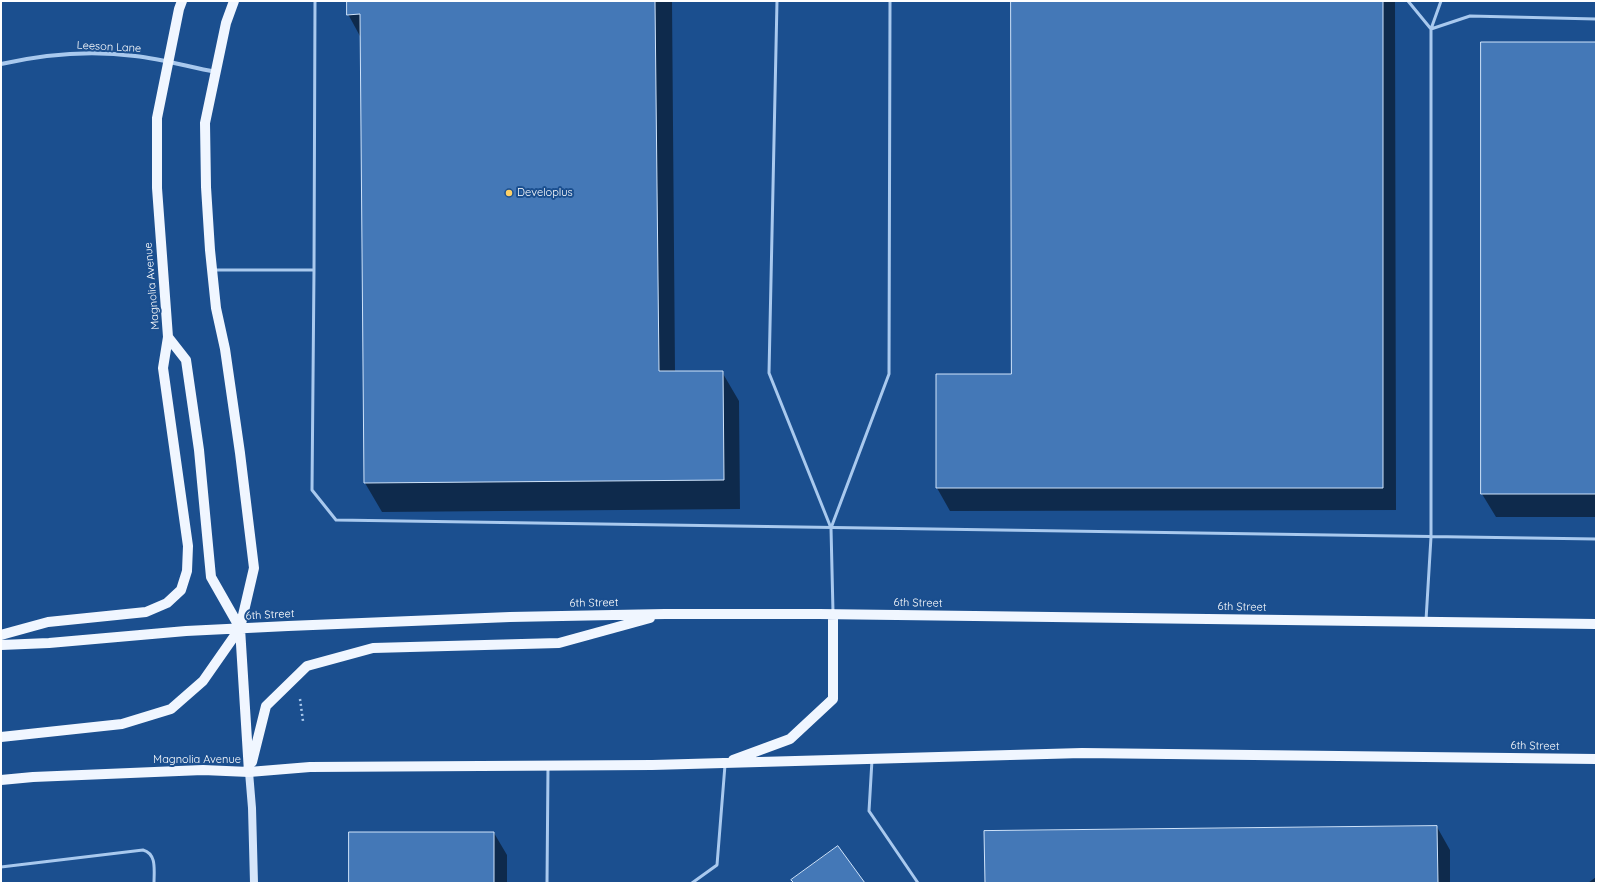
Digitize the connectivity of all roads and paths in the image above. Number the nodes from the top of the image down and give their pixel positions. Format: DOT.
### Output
graph roads {
  1 [pos="182,1"];
  2 [pos="234,1"];
  3 [pos="315,1"];
  4 [pos="777,1"];
  5 [pos="890,1"];
  6 [pos="1408,1"];
  7 [pos="1441,1"];
  8 [pos="1596,19"];
  9 [pos="1431,29"];
  10 [pos="169,62"];
  11 [pos="1,64"];
  12 [pos="216,72"];
  13 [pos="212,270"];
  14 [pos="314,270"];
  15 [pos="168,337"];
  16 [pos="831,528"];
  17 [pos="1431,537"];
  18 [pos="1596,540"];
  19 [pos="665,614"];
  20 [pos="833,614"];
  21 [pos="1426,622"];
  22 [pos="1596,624"];
  23 [pos="240,628"];
  24 [pos="1,635"];
  25 [pos="1,645"];
  26 [pos="299,696"];
  27 [pos="303,721"];
  28 [pos="1,737"];
  29 [pos="872,759"];
  30 [pos="1596,759"];
  31 [pos="726,763"];
  32 [pos="548,766"];
  33 [pos="249,772"];
  34 [pos="1,780"];
  35 [pos="1,867"];
  36 [pos="154,883"];
  37 [pos="254,883"];
  38 [pos="546,883"];
  39 [pos="692,883"];
  40 [pos="918,883"];
  1 -- 10 [label="main road, Magnolia Avenue"];
  2 -- 12 [label="main road, Magnolia Avenue"];
  3 -- 14 [label="lane"];
  4 -- 16 [label="lane"];
  5 -- 16 [label="lane"];
  6 -- 9 [label="lane"];
  7 -- 9 [label="lane"];
  8 -- 9 [label="lane"];
  9 -- 17 [label="lane"];
  10 -- 11 [label="street, Leeson Lane"];
  10 -- 12 [label="street, Leeson Lane"];
  10 -- 15 [label="main road, Magnolia Avenue"];
  12 -- 13 [label="main road, Magnolia Avenue"];
  13 -- 14 [label="lane"];
  13 -- 23 [label="main road, Magnolia Avenue"];
  14 -- 16 [label="lane"];
  15 -- 23 [label="main road, Magnolia Avenue"];
  15 -- 24 [label="main road"];
  16 -- 17 [label="lane"];
  16 -- 20 [label="lane"];
  17 -- 18 [label="lane"];
  17 -- 21 [label="lane"];
  19 -- 20 [label="main road, 6th Street"];
  19 -- 23 [label="main road, 6th Street"];
  19 -- 33 [label="main road"];
  20 -- 21 [label="main road, 6th Street"];
  20 -- 31 [label="main road"];
  21 -- 22 [label="main road, 6th Street"];
  23 -- 25 [label="main road"];
  23 -- 28 [label="main road"];
  23 -- 33 [label="main road, Magnolia Avenue"];
  26 -- 27 [label="path"];
  29 -- 30 [label="main road, 6th Street"];
  29 -- 31 [label="main road, 6th Street"];
  29 -- 40 [label="lane"];
  31 -- 32 [label="main road, 6th Street"];
  31 -- 39 [label="lane"];
  32 -- 33 [label="main road, 6th Street"];
  32 -- 38 [label="lane"];
  33 -- 34 [label="main road, Magnolia Avenue"];
  33 -- 37 [label="main road"];
  35 -- 36 [label="lane"];
}
